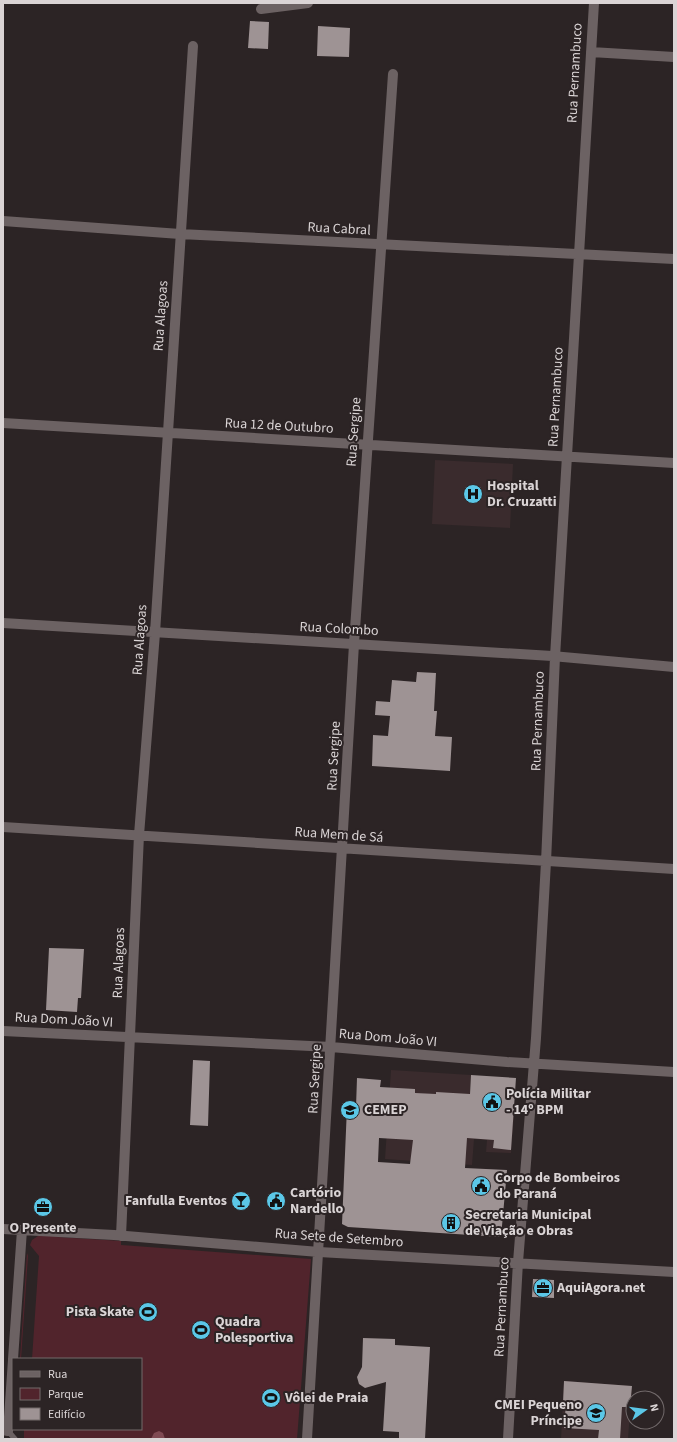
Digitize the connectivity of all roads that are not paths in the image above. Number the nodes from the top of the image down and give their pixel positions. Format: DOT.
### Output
graph roads {
  1 [pos="308,3"];
  2 [pos="594,3"];
  3 [pos="261,8"];
  4 [pos="193,46"];
  5 [pos="591,52"];
  6 [pos="674,57"];
  7 [pos="393,74"];
  8 [pos="3,221"];
  9 [pos="180,234"];
  10 [pos="381,245"];
  11 [pos="579,254"];
  12 [pos="674,259"];
  13 [pos="3,423"];
  14 [pos="167,433"];
  15 [pos="367,445"];
  16 [pos="566,457"];
  17 [pos="674,463"];
  18 [pos="3,623"];
  19 [pos="155,633"];
  20 [pos="354,644"];
  21 [pos="555,657"];
  22 [pos="674,667"];
  23 [pos="3,828"];
  24 [pos="139,835"];
  25 [pos="343,849"];
  26 [pos="546,862"];
  27 [pos="674,869"];
  28 [pos="3,1031"];
  29 [pos="130,1037"];
  30 [pos="331,1048"];
  31 [pos="533,1063"];
  32 [pos="674,1072"];
  33 [pos="3,1229"];
  34 [pos="22,1230"];
  35 [pos="121,1236"];
  36 [pos="319,1252"];
  37 [pos="518,1262"];
  38 [pos="674,1272"];
  39 [pos="13,1358"];
  40 [pos="12,1369"];
  41 [pos="6,1430"];
  42 [pos="15,1439"];
  43 [pos="307,1439"];
  44 [pos="508,1439"];
  1 -- 3 [label="street"];
  2 -- 5 [label="street, Rua Pernambuco"];
  4 -- 9 [label="street, Rua Alagoas"];
  5 -- 6 [label="street"];
  5 -- 11 [label="street, Rua Pernambuco"];
  7 -- 10 [label="street, Rua Sergipe"];
  8 -- 9 [label="street, Rua Cabral"];
  9 -- 10 [label="street, Rua Cabral"];
  9 -- 14 [label="street, Rua Alagoas"];
  10 -- 11 [label="street, Rua Cabral"];
  10 -- 15 [label="street, Rua Sergipe"];
  11 -- 12 [label="street, Rua Cabral"];
  11 -- 16 [label="street, Rua Pernambuco"];
  13 -- 14 [label="street, Rua 12 de Outubro"];
  14 -- 15 [label="street, Rua 12 de Outubro"];
  14 -- 19 [label="street, Rua Alagoas"];
  15 -- 16 [label="street, Rua 12 de Outubro"];
  15 -- 20 [label="street, Rua Sergipe"];
  16 -- 17 [label="street, Rua 12 de Outubro"];
  16 -- 21 [label="street, Rua Pernambuco"];
  18 -- 19 [label="street, Rua Colombo"];
  19 -- 20 [label="street, Rua Colombo"];
  19 -- 24 [label="street, Rua Alagoas"];
  20 -- 21 [label="street, Rua Colombo"];
  20 -- 25 [label="street, Rua Sergipe"];
  21 -- 22 [label="street, Rua Colombo"];
  21 -- 26 [label="street, Rua Pernambuco"];
  23 -- 24 [label="street, Rua Mem de Sá"];
  24 -- 25 [label="street, Rua Mem de Sá"];
  24 -- 29 [label="street, Rua Alagoas"];
  25 -- 26 [label="street, Rua Mem de Sá"];
  25 -- 30 [label="street, Rua Sergipe"];
  26 -- 27 [label="street, Rua Mem de Sá"];
  26 -- 31 [label="street, Rua Pernambuco"];
  28 -- 29 [label="street, Rua Dom João VI"];
  29 -- 30 [label="street, Rua Dom João VI"];
  29 -- 35 [label="street, Rua Alagoas"];
  30 -- 31 [label="street, Rua Dom João VI"];
  30 -- 36 [label="street, Rua Sergipe"];
  31 -- 32 [label="street, Rua Dom João VI"];
  31 -- 37 [label="street, Rua Pernambuco"];
  33 -- 34 [label="street, Rua Sete de Setembro"];
  34 -- 35 [label="street, Rua Sete de Setembro"];
  34 -- 39 [label="street"];
  35 -- 36 [label="street, Rua Sete de Setembro"];
  36 -- 37 [label="street, Rua Sete de Setembro"];
  36 -- 43 [label="street, Rua Sergipe"];
  37 -- 38 [label="street, Rua Sete de Setembro"];
  37 -- 44 [label="street, Rua Pernambuco"];
  40 -- 41 [label="street"];
  41 -- 42 [label="lane"];
}
